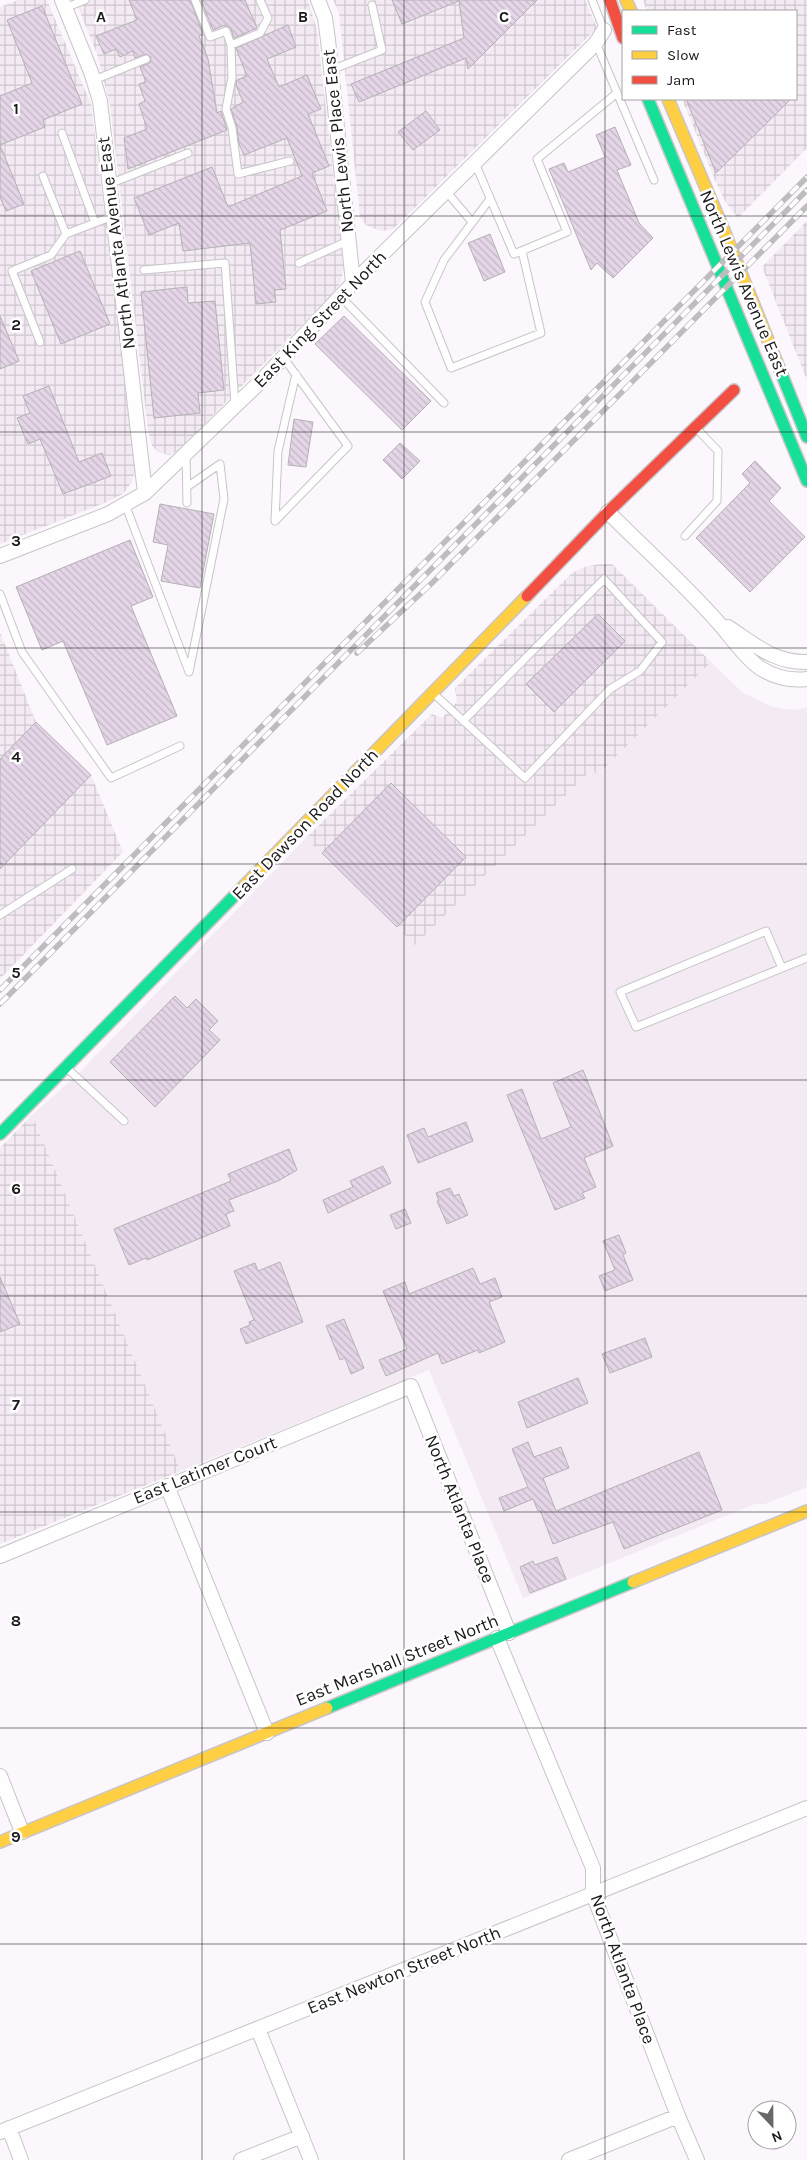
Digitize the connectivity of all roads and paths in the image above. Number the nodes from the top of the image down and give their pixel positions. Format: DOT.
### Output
graph roads {
  1 [pos="84,0"];
  2 [pos="195,0"];
  3 [pos="260,0"];
  4 [pos="318,0"];
  5 [pos="592,0"];
  6 [pos="610,0"];
  7 [pos="64,4"];
  8 [pos="372,5"];
  9 [pos="604,30"];
  10 [pos="622,35"];
  11 [pos="596,44"];
  12 [pos="232,45"];
  13 [pos="146,59"];
  14 [pos="331,70"];
  15 [pos="94,80"];
  16 [pos="617,93"];
  17 [pos="648,100"];
  18 [pos="668,100"];
  19 [pos="62,134"];
  20 [pos="188,153"];
  21 [pos="290,161"];
  22 [pos="475,163"];
  23 [pos="43,176"];
  24 [pos="654,180"];
  25 [pos="109,184"];
  26 [pos="446,191"];
  27 [pos="490,199"];
  28 [pos="113,216"];
  29 [pos="472,222"];
  30 [pos="95,223"];
  31 [pos="66,234"];
  32 [pos="348,242"];
  33 [pos="522,251"];
  34 [pos="299,263"];
  35 [pos="144,270"];
  36 [pos="352,283"];
  37 [pos="340,296"];
  38 [pos="40,342"];
  39 [pos="283,357"];
  40 [pos="296,374"];
  41 [pos="734,390"];
  42 [pos="444,403"];
  43 [pos="235,405"];
  44 [pos="696,427"];
  45 [pos="807,437"];
  46 [pos="186,453"];
  47 [pos="807,481"];
  48 [pos="187,487"];
  49 [pos="145,493"];
  50 [pos="187,503"];
  51 [pos="125,504"];
  52 [pos="608,512"];
  53 [pos="685,536"];
  54 [pos="0,556"];
  55 [pos="0,594"];
  56 [pos="716,620"];
  57 [pos="807,662"];
  58 [pos="807,679"];
  59 [pos="432,693"];
  60 [pos="463,721"];
  61 [pos="180,746"];
  62 [pos="72,869"];
  63 [pos="0,915"];
  64 [pos="807,958"];
  65 [pos="782,968"];
  66 [pos="67,1068"];
  67 [pos="124,1121"];
  68 [pos="0,1134"];
  69 [pos="411,1386"];
  70 [pos="167,1486"];
  71 [pos="807,1511"];
  72 [pos="0,1556"];
  73 [pos="503,1636"];
  74 [pos="266,1733"];
  75 [pos="0,1776"];
  76 [pos="807,1808"];
  77 [pos="22,1832"];
  78 [pos="0,1842"];
  79 [pos="593,1894"];
  80 [pos="258,2029"];
  81 [pos="678,2116"];
  82 [pos="4,2130"];
  83 [pos="302,2136"];
  84 [pos="21,2160"];
  85 [pos="242,2160"];
  86 [pos="312,2160"];
  87 [pos="569,2160"];
  88 [pos="697,2160"];
  1 -- 7 [label="lane"];
  2 -- 12 [label="lane"];
  3 -- 12 [label="lane"];
  4 -- 14 [label="street, North Lewis Place East"];
  5 -- 9 [label="lane"];
  6 -- 10 [label="street"];
  7 -- 15 [label="street, North Atlanta Avenue East"];
  8 -- 14 [label="lane"];
  9 -- 11 [label="street, East King Street North"];
  11 -- 16 [label="lane"];
  11 -- 22 [label="street, East King Street North"];
  12 -- 21 [label="lane"];
  13 -- 15 [label="lane"];
  14 -- 32 [label="street, North Lewis Place East"];
  15 -- 25 [label="street, North Atlanta Avenue East"];
  16 -- 24 [label="lane"];
  16 -- 33 [label="lane"];
  17 -- 47 [label="street, North Lewis Avenue East"];
  18 -- 45 [label="street, North Lewis Avenue East"];
  19 -- 30 [label="lane"];
  20 -- 25 [label="lane"];
  22 -- 26 [label="street, East King Street North"];
  22 -- 27 [label="lane"];
  23 -- 31 [label="lane"];
  25 -- 28 [label="street, North Atlanta Avenue East"];
  26 -- 29 [label="lane"];
  26 -- 36 [label="street, East King Street North"];
  27 -- 29 [label="lane"];
  27 -- 33 [label="lane"];
  28 -- 30 [label="lane"];
  28 -- 49 [label="street, North Atlanta Avenue East"];
  29 -- 33 [label="lane"];
  30 -- 31 [label="lane"];
  31 -- 38 [label="lane"];
  32 -- 34 [label="lane"];
  32 -- 36 [label="street, North Lewis Place East"];
  35 -- 43 [label="lane"];
  36 -- 37 [label="street, East King Street North"];
  37 -- 39 [label="street, East King Street North"];
  37 -- 42 [label="lane"];
  39 -- 40 [label="lane"];
  39 -- 43 [label="street, East King Street North"];
  40 -- 40 [label="lane"];
  41 -- 44 [label="street, East Dawson Road North"];
  43 -- 46 [label="street, East King Street North"];
  44 -- 52 [label="street, East Dawson Road North"];
  44 -- 53 [label="lane"];
  46 -- 48 [label="lane"];
  46 -- 49 [label="street, East King Street North"];
  48 -- 50 [label="lane"];
  48 -- 51 [label="lane"];
  49 -- 51 [label="street, East King Street North"];
  51 -- 54 [label="street, East King Street North"];
  52 -- 56 [label="street"];
  52 -- 59 [label="street, East Dawson Road North"];
  55 -- 61 [label="lane"];
  56 -- 57 [label="street"];
  56 -- 58 [label="street"];
  59 -- 60 [label="lane"];
  59 -- 66 [label="street, East Dawson Road North"];
  60 -- 60 [label="lane"];
  62 -- 63 [label="lane"];
  64 -- 65 [label="lane"];
  65 -- 65 [label="lane"];
  66 -- 67 [label="lane"];
  66 -- 68 [label="street, East Dawson Road North"];
  69 -- 70 [label="street, East Latimer Court"];
  69 -- 73 [label="street, North Atlanta Place"];
  70 -- 72 [label="street, East Latimer Court"];
  70 -- 74 [label="street"];
  71 -- 73 [label="street, East Marshall Street North"];
  73 -- 74 [label="street, East Marshall Street North"];
  73 -- 79 [label="street, North Atlanta Place"];
  74 -- 77 [label="street, East Marshall Street North"];
  75 -- 77 [label="street"];
  76 -- 79 [label="street, East Newton Street North"];
  77 -- 78 [label="street, East Marshall Street North"];
  79 -- 80 [label="street, East Newton Street North"];
  79 -- 81 [label="street, North Atlanta Place"];
  80 -- 82 [label="street, East Newton Street North"];
  80 -- 83 [label="street"];
  81 -- 87 [label="street"];
  81 -- 88 [label="street, North Atlanta Place"];
  82 -- 84 [label="street"];
  83 -- 85 [label="street"];
  83 -- 86 [label="street"];
}
